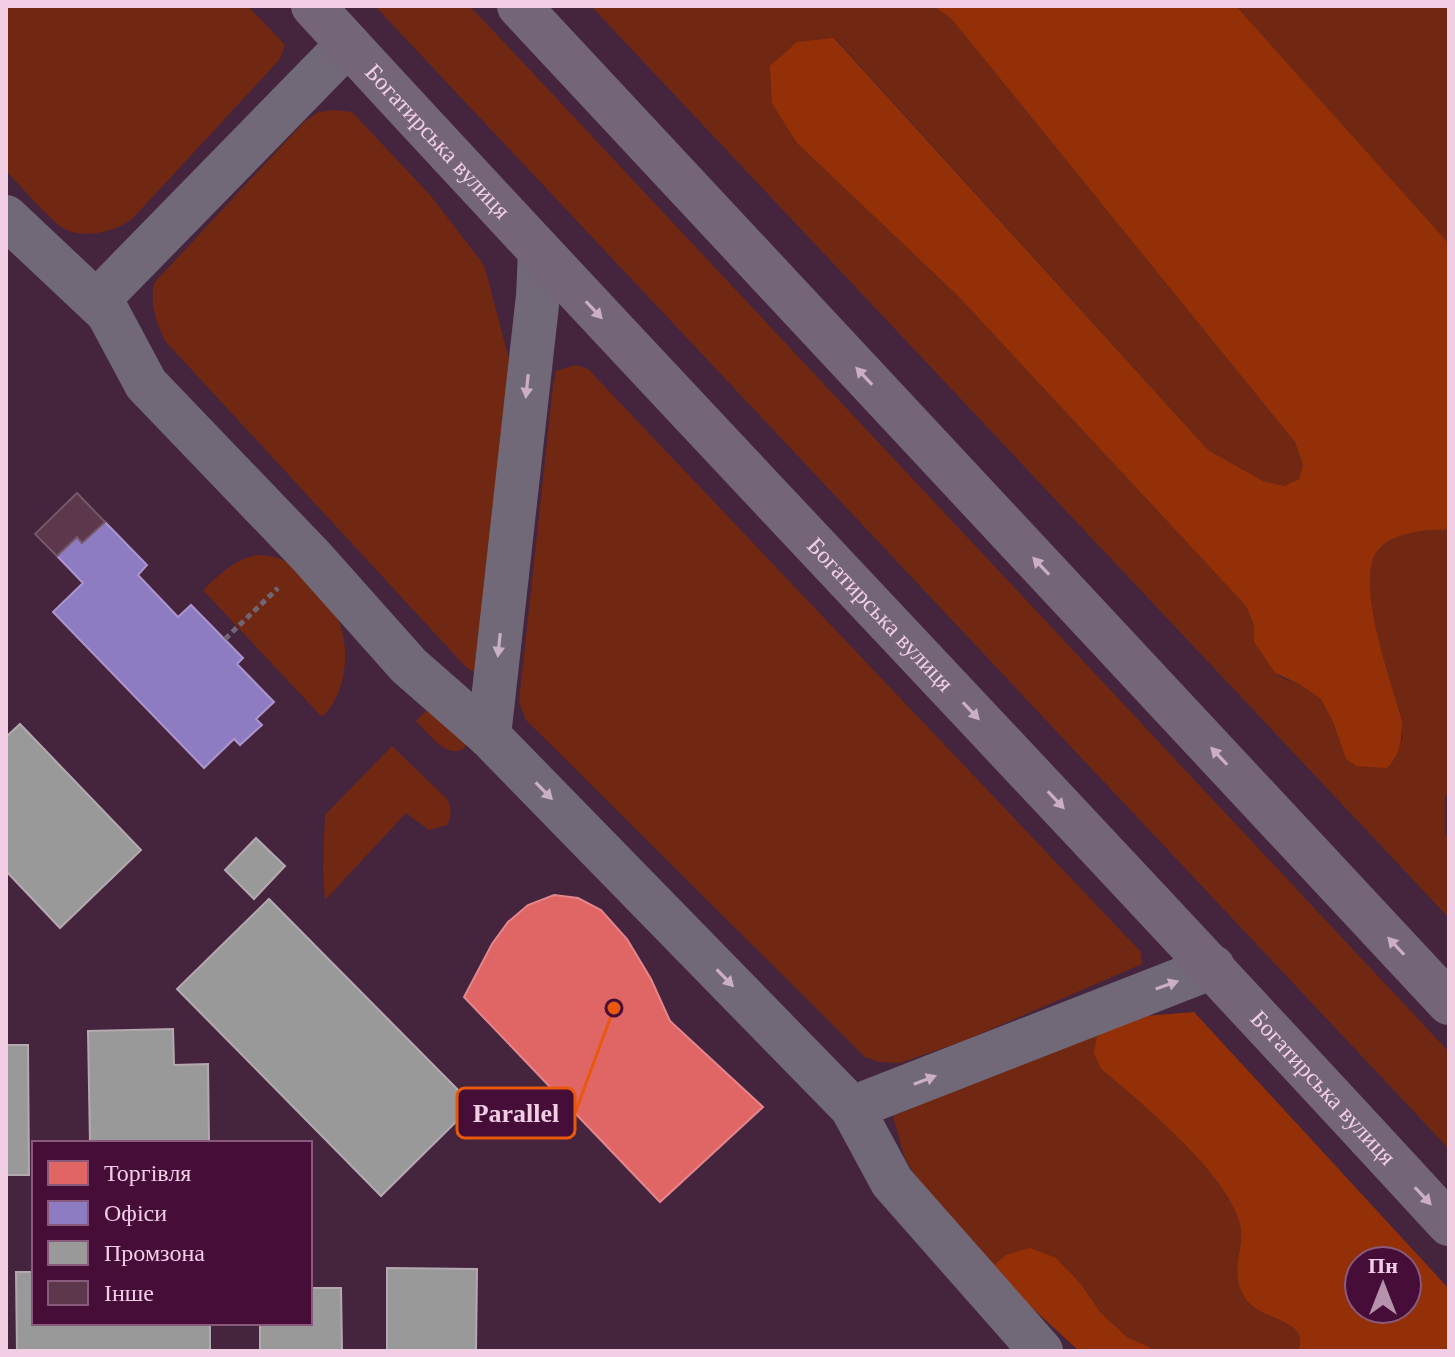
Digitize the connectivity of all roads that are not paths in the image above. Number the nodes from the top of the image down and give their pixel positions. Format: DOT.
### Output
graph roads {
  1 [pos="313,6"];
  2 [pos="519,6"];
  3 [pos="348,44"];
  4 [pos="6,217"];
  5 [pos="540,253"];
  6 [pos="97,301"];
  7 [pos="489,736"];
  8 [pos="1213,967"];
  9 [pos="1449,1003"];
  10 [pos="852,1108"];
  11 [pos="1449,1224"];
  12 [pos="1041,1351"];
  1 -- 3 [label="main road, Богатирська вулиця"];
  9 -- 2 [label="main road, one-way"];
  3 -- 5 [label="main road, Богатирська вулиця"];
  3 -- 6 [label="lane"];
  4 -- 6 [label="lane"];
  5 -- 7 [label="lane, one-way"];
  5 -- 8 [label="main road, Богатирська вулиця, one-way"];
  6 -- 7 [label="lane"];
  7 -- 10 [label="lane, one-way"];
  10 -- 8 [label="lane, one-way"];
  8 -- 11 [label="main road, Богатирська вулиця, one-way"];
  10 -- 12 [label="lane"];
}
